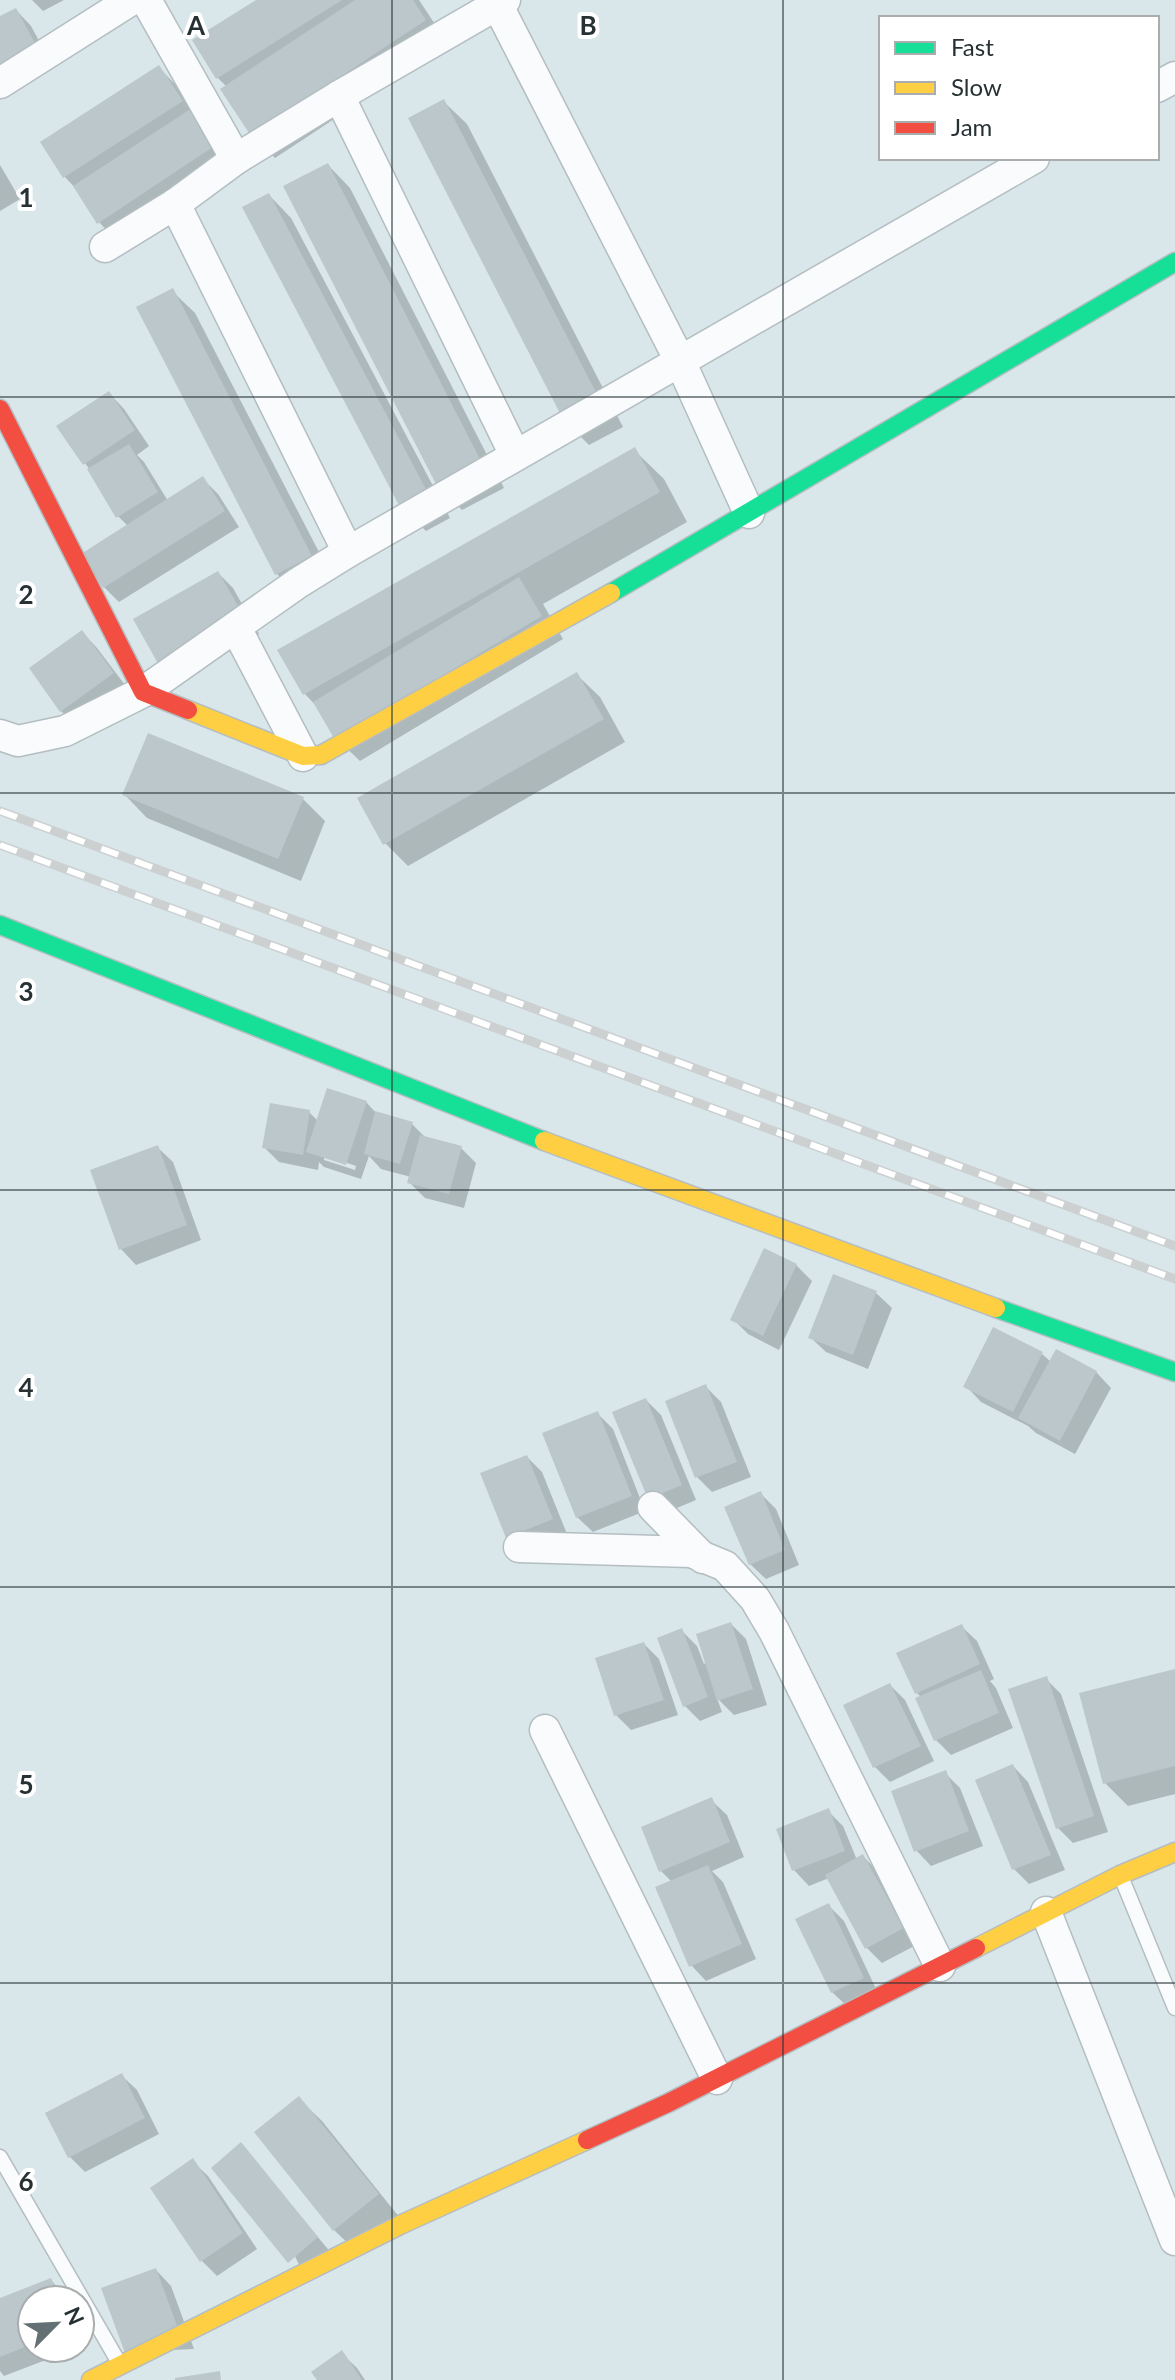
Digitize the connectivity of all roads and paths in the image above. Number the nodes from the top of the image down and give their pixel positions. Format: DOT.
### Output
graph roads {
  1 [pos="131,0"];
  2 [pos="146,0"];
  3 [pos="501,2"];
  4 [pos="0,83"];
  5 [pos="339,96"];
  6 [pos="236,159"];
  7 [pos="1031,160"];
  8 [pos="175,204"];
  9 [pos="105,247"];
  10 [pos="1175,262"];
  11 [pos="680,361"];
  12 [pos="0,409"];
  13 [pos="515,455"];
  14 [pos="749,513"];
  15 [pos="348,552"];
  16 [pos="236,628"];
  17 [pos="143,692"];
  18 [pos="0,735"];
  19 [pos="303,756"];
  20 [pos="0,925"];
  21 [pos="1175,1372"];
  22 [pos="653,1507"];
  23 [pos="519,1547"];
  24 [pos="545,1730"];
  25 [pos="1175,1852"];
  26 [pos="1120,1875"];
  27 [pos="1046,1912"];
  28 [pos="940,1966"];
  29 [pos="1175,2008"];
  30 [pos="717,2079"];
  31 [pos="0,2157"];
  32 [pos="1175,2240"];
  33 [pos="121,2366"];
  34 [pos="91,2380"];
  1 -- 4 [label="street"];
  2 -- 6 [label="street"];
  3 -- 5 [label="street"];
  3 -- 11 [label="street"];
  5 -- 6 [label="street"];
  5 -- 13 [label="street"];
  6 -- 8 [label="street"];
  7 -- 11 [label="street"];
  8 -- 9 [label="street"];
  8 -- 15 [label="street"];
  10 -- 14 [label="street"];
  11 -- 13 [label="street"];
  11 -- 14 [label="street"];
  12 -- 17 [label="street"];
  13 -- 15 [label="street"];
  14 -- 19 [label="street"];
  15 -- 16 [label="street"];
  16 -- 17 [label="street"];
  16 -- 19 [label="street"];
  17 -- 18 [label="street"];
  17 -- 19 [label="street"];
  20 -- 21 [label="street"];
  22 -- 28 [label="street"];
  23 -- 28 [label="street"];
  24 -- 30 [label="street"];
  25 -- 26 [label="street"];
  26 -- 27 [label="street"];
  26 -- 29 [label="lane"];
  27 -- 28 [label="street"];
  27 -- 32 [label="street"];
  28 -- 30 [label="street"];
  30 -- 33 [label="street"];
  31 -- 33 [label="lane"];
  33 -- 34 [label="street"];
}
